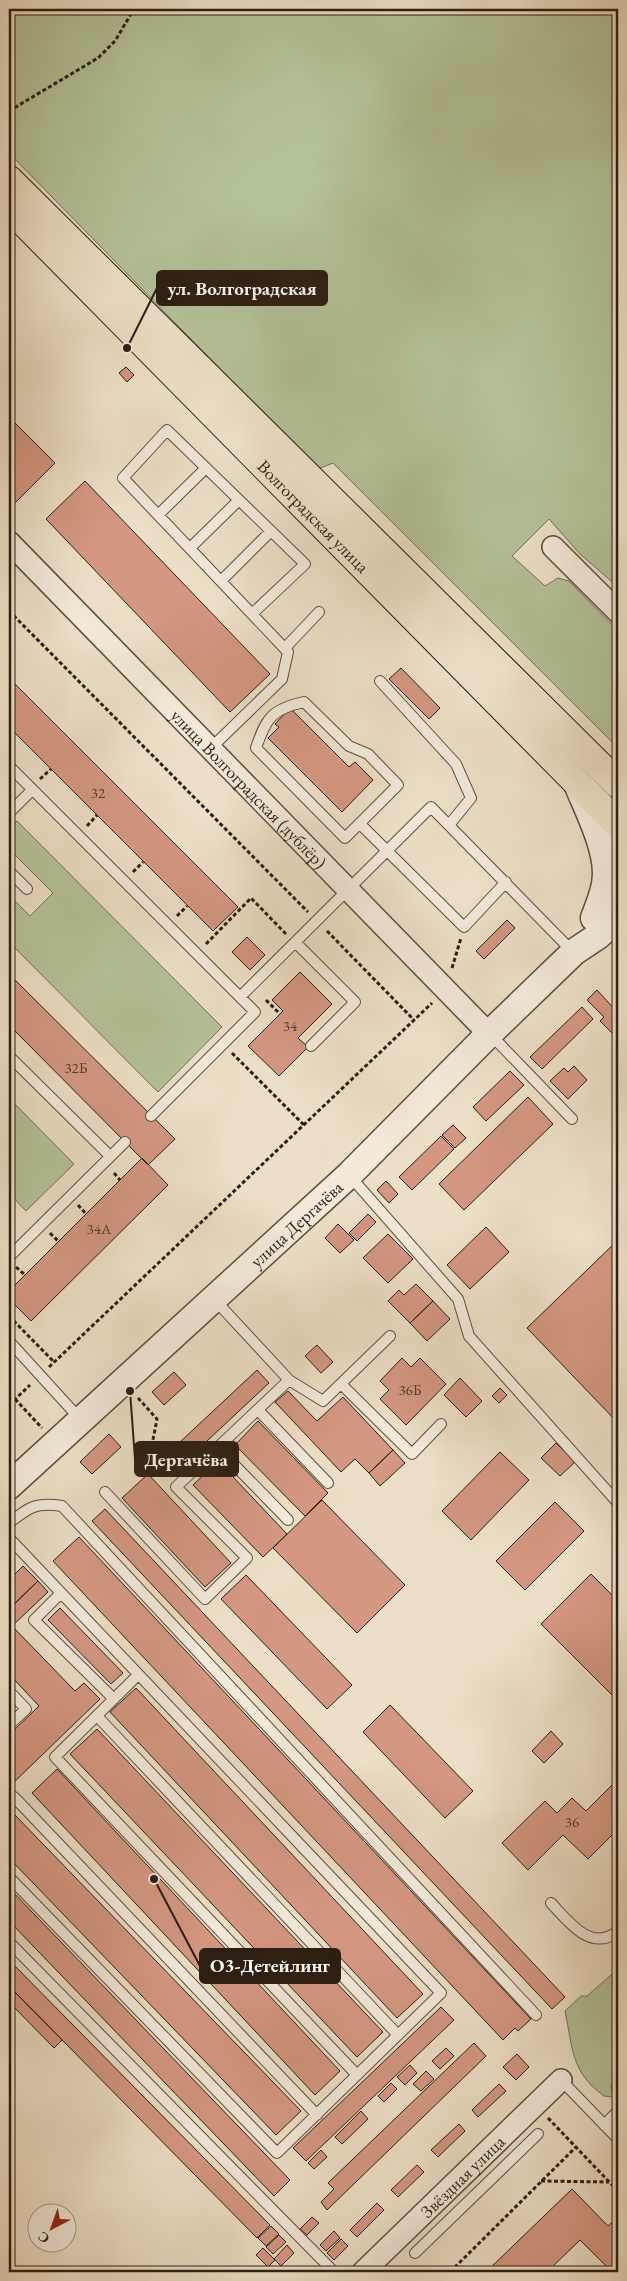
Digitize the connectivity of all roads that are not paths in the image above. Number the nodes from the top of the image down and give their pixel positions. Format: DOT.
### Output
graph roads {
  1 [pos="9,180"];
  2 [pos="9,207"];
  3 [pos="206,468"];
  4 [pos="239,500"];
  5 [pos="158,515"];
  6 [pos="271,531"];
  7 [pos="9,542"];
  8 [pos="553,547"];
  9 [pos="190,548"];
  10 [pos="221,581"];
  11 [pos="319,612"];
  12 [pos="618,612"];
  13 [pos="252,614"];
  14 [pos="285,648"];
  15 [pos="380,680"];
  16 [pos="580,746"];
  17 [pos="211,748"];
  18 [pos="9,766"];
  19 [pos="618,767"];
  20 [pos="618,784"];
  21 [pos="35,786"];
  22 [pos="578,786"];
  23 [pos="9,813"];
  24 [pos="360,824"];
  25 [pos="618,824"];
  26 [pos="449,825"];
  27 [pos="387,850"];
  28 [pos="9,871"];
  29 [pos="506,882"];
  30 [pos="349,888"];
  31 [pos="27,889"];
  32 [pos="618,890"];
  33 [pos="609,922"];
  34 [pos="295,942"];
  35 [pos="574,952"];
  36 [pos="240,997"];
  37 [pos="489,1034"];
  38 [pos="311,1046"];
  39 [pos="9,1056"];
  40 [pos="151,1116"];
  41 [pos="572,1119"];
  42 [pos="125,1142"];
  43 [pos="110,1156"];
  44 [pos="348,1175"];
  45 [pos="9,1258"];
  46 [pos="213,1298"];
  47 [pos="390,1336"];
  48 [pos="9,1341"];
  49 [pos="289,1380"];
  50 [pos="340,1384"];
  51 [pos="258,1410"];
  52 [pos="80,1419"];
  53 [pos="441,1424"];
  54 [pos="217,1447"];
  55 [pos="328,1483"];
  56 [pos="9,1486"];
  57 [pos="106,1492"];
  58 [pos="618,1503"];
  59 [pos="288,1520"];
  60 [pos="9,1523"];
  61 [pos="9,1538"];
  62 [pos="61,1593"];
  63 [pos="138,1675"];
  64 [pos="9,1691"];
  65 [pos="114,1699"];
  66 [pos="97,1716"];
  67 [pos="9,1726"];
  68 [pos="9,1803"];
  69 [pos="9,1877"];
  70 [pos="551,1903"];
  71 [pos="618,1931"];
  72 [pos="9,1942"];
  73 [pos="536,2015"];
  74 [pos="398,2035"];
  75 [pos="357,2075"];
  76 [pos="561,2080"];
  77 [pos="618,2111"];
  78 [pos="316,2114"];
  79 [pos="604,2125"];
  80 [pos="538,2134"];
  81 [pos="618,2139"];
  82 [pos="466,2187"];
  83 [pos="416,2253"];
  84 [pos="368,2270"];
  85 [pos="334,2272"];
  1 -- 16 [label="main road, Волгоградская улица"];
  2 -- 22 [label="main road, Волгоградская улица"];
  3 -- 4 [label="lane"];
  3 -- 5 [label="lane"];
  3 -- 5 [label="lane"];
  4 -- 6 [label="lane"];
  4 -- 9 [label="lane"];
  5 -- 9 [label="lane"];
  6 -- 10 [label="lane"];
  6 -- 13 [label="lane"];
  7 -- 17 [label="street, улица Волгоградская (дублёр)"];
  8 -- 12 [label="street"];
  9 -- 10 [label="lane"];
  10 -- 13 [label="lane"];
  11 -- 14 [label="lane"];
  13 -- 14 [label="lane"];
  14 -- 17 [label="lane"];
  15 -- 26 [label="lane"];
  16 -- 19 [label="street"];
  16 -- 20 [label="main road, Волгоградская улица"];
  17 -- 30 [label="street, улица Волгоградская (дублёр)"];
  18 -- 21 [label="lane"];
  21 -- 23 [label="lane"];
  21 -- 36 [label="lane"];
  22 -- 25 [label="main road, Волгоградская улица"];
  22 -- 33 [label="street"];
  24 -- 24 [label="lane"];
  24 -- 27 [label="lane"];
  26 -- 27 [label="lane"];
  26 -- 29 [label="lane"];
  27 -- 29 [label="lane"];
  27 -- 30 [label="lane"];
  28 -- 31 [label="lane"];
  29 -- 35 [label="lane"];
  30 -- 34 [label="lane"];
  30 -- 37 [label="street, улица Волгоградская (дублёр)"];
  32 -- 33 [label="street, улица Дергачёва"];
  33 -- 35 [label="street, улица Дергачёва"];
  34 -- 36 [label="lane"];
  34 -- 38 [label="lane"];
  35 -- 37 [label="street, улица Дергачёва"];
  36 -- 40 [label="lane"];
  37 -- 41 [label="lane"];
  37 -- 44 [label="street, улица Дергачёва"];
  39 -- 43 [label="lane"];
  42 -- 43 [label="lane"];
  43 -- 45 [label="lane"];
  44 -- 46 [label="street, улица Дергачёва"];
  44 -- 58 [label="lane"];
  46 -- 49 [label="lane"];
  46 -- 52 [label="street, улица Дергачёва"];
  47 -- 50 [label="lane"];
  48 -- 52 [label="lane"];
  49 -- 50 [label="lane"];
  49 -- 51 [label="lane"];
  50 -- 53 [label="lane"];
  51 -- 54 [label="lane"];
  51 -- 55 [label="lane"];
  52 -- 56 [label="street, улица Дергачёва"];
  54 -- 57 [label="lane"];
  54 -- 59 [label="lane"];
  60 -- 73 [label="lane"];
  61 -- 62 [label="lane"];
  62 -- 63 [label="lane"];
  62 -- 65 [label="lane"];
  63 -- 65 [label="lane"];
  63 -- 74 [label="lane"];
  64 -- 67 [label="lane"];
  65 -- 66 [label="lane"];
  66 -- 74 [label="lane"];
  66 -- 75 [label="lane"];
  68 -- 78 [label="lane"];
  69 -- 78 [label="lane"];
  70 -- 71 [label="lane"];
  72 -- 85 [label="lane"];
  74 -- 75 [label="lane"];
  75 -- 78 [label="lane"];
  76 -- 79 [label="lane"];
  76 -- 82 [label="street, Звёздная улица"];
  77 -- 79 [label="lane"];
  79 -- 81 [label="lane"];
  80 -- 82 [label="lane"];
  82 -- 83 [label="lane"];
  82 -- 84 [label="street, Звёздная улица"];
}
